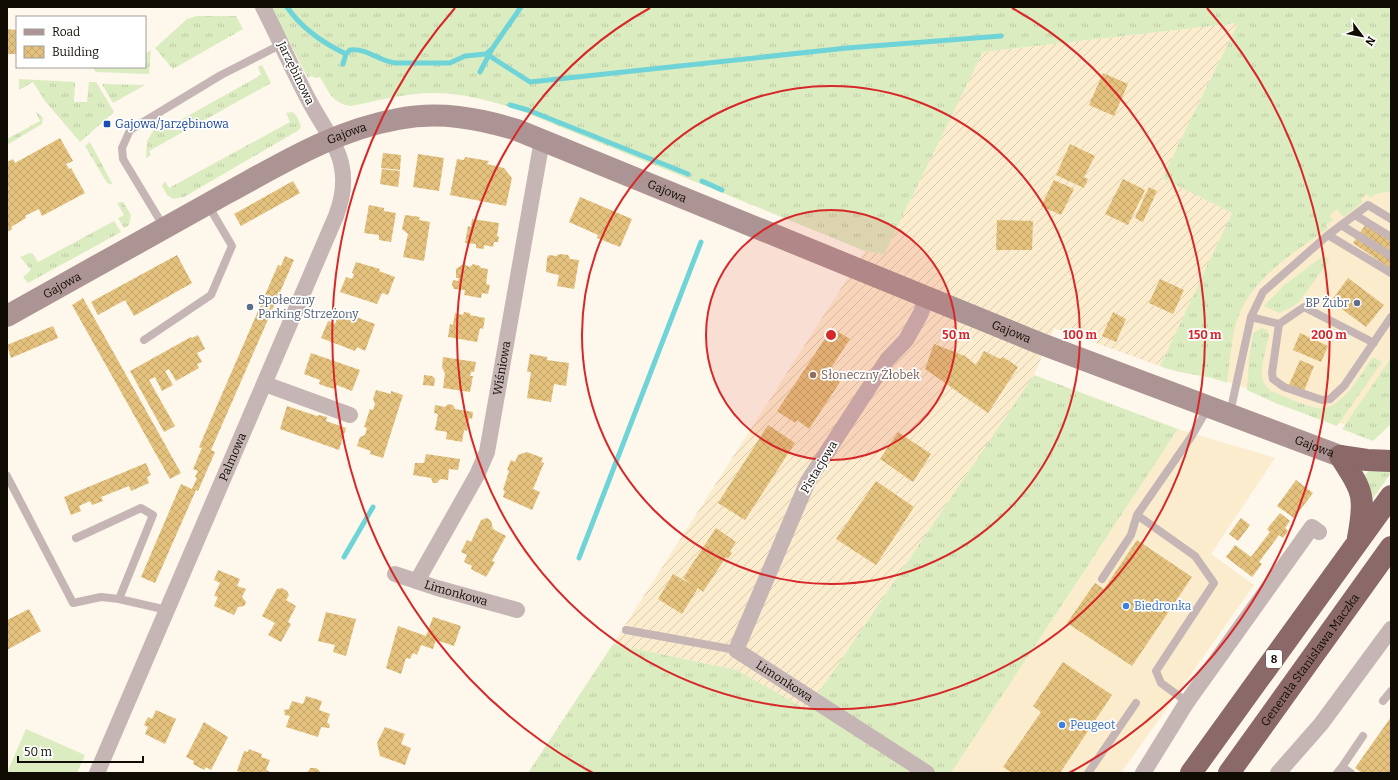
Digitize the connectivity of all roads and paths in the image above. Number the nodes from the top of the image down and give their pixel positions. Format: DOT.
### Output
graph roads {
  1 [pos="263,7"];
  2 [pos="282,44"];
  3 [pos="331,138"];
  4 [pos="542,140"];
  5 [pos="208,204"];
  6 [pos="1355,215"];
  7 [pos="1391,219"];
  8 [pos="1341,225"];
  9 [pos="164,227"];
  10 [pos="1328,235"];
  11 [pos="1391,237"];
  12 [pos="1391,256"];
  13 [pos="1391,273"];
  14 [pos="926,297"];
  15 [pos="7,316"];
  16 [pos="1251,317"];
  17 [pos="1391,317"];
  18 [pos="1279,324"];
  19 [pos="144,340"];
  20 [pos="1374,343"];
  21 [pos="264,384"];
  22 [pos="1208,408"];
  23 [pos="350,415"];
  24 [pos="1229,416"];
  25 [pos="1340,456"];
  26 [pos="1391,461"];
  27 [pos="7,476"];
  28 [pos="1391,496"];
  29 [pos="1137,515"];
  30 [pos="1319,532"];
  31 [pos="76,538"];
  32 [pos="1356,545"];
  33 [pos="1391,547"];
  34 [pos="395,574"];
  35 [pos="1102,579"];
  36 [pos="417,581"];
  37 [pos="119,598"];
  38 [pos="167,610"];
  39 [pos="517,610"];
  40 [pos="1391,629"];
  41 [pos="626,630"];
  42 [pos="736,650"];
  43 [pos="1391,691"];
  44 [pos="1383,701"];
  45 [pos="1187,702"];
  46 [pos="1136,703"];
  47 [pos="1363,736"];
  48 [pos="1339,770"];
  49 [pos="97,773"];
  50 [pos="927,773"];
  51 [pos="1088,773"];
  52 [pos="1143,773"];
  53 [pos="1192,773"];
  54 [pos="1229,773"];
  55 [pos="1279,773"];
  56 [pos="1351,773"];
  1 -- 2 [label="street, Jarzębinowa"];
  2 -- 3 [label="street, Jarzębinowa"];
  2 -- 9 [label="lane"];
  3 -- 4 [label="street, Gajowa"];
  3 -- 5 [label="street, Gajowa"];
  3 -- 21 [label="street, Palmowa"];
  4 -- 14 [label="street, Gajowa"];
  4 -- 36 [label="street, Wiśniowa"];
  5 -- 9 [label="street, Gajowa"];
  5 -- 19 [label="lane"];
  6 -- 7 [label="lane"];
  6 -- 8 [label="lane"];
  6 -- 11 [label="lane"];
  8 -- 10 [label="lane"];
  8 -- 12 [label="lane"];
  9 -- 15 [label="street, Gajowa"];
  10 -- 13 [label="lane"];
  10 -- 16 [label="lane"];
  14 -- 22 [label="street, Gajowa"];
  14 -- 42 [label="street, Pistacjowa"];
  16 -- 18 [label="lane"];
  16 -- 24 [label="lane"];
  17 -- 20 [label="lane"];
  18 -- 20 [label="lane"];
  18 -- 20 [label="lane"];
  21 -- 23 [label="street"];
  21 -- 38 [label="street, Palmowa"];
  22 -- 24 [label="street, Gajowa"];
  22 -- 29 [label="lane"];
  24 -- 25 [label="street, Gajowa"];
  25 -- 26 [label="highway"];
  25 -- 32 [label="highway"];
  27 -- 37 [label="lane"];
  28 -- 32 [label="highway, 8"];
  29 -- 35 [label="lane"];
  29 -- 45 [label="lane"];
  30 -- 45 [label="street"];
  31 -- 37 [label="lane"];
  32 -- 53 [label="highway, 8"];
  33 -- 54 [label="highway, Generała Stanisława Maczka / 8"];
  34 -- 36 [label="street, Limonkowa"];
  36 -- 39 [label="street, Limonkowa"];
  37 -- 38 [label="lane"];
  38 -- 49 [label="street, Palmowa"];
  40 -- 55 [label="street"];
  41 -- 42 [label="lane, Limonkowa"];
  42 -- 50 [label="street, Limonkowa"];
  43 -- 44 [label="lane"];
  45 -- 52 [label="street"];
  46 -- 51 [label="lane"];
  47 -- 48 [label="lane"];
  48 -- 56 [label="lane"];
}
